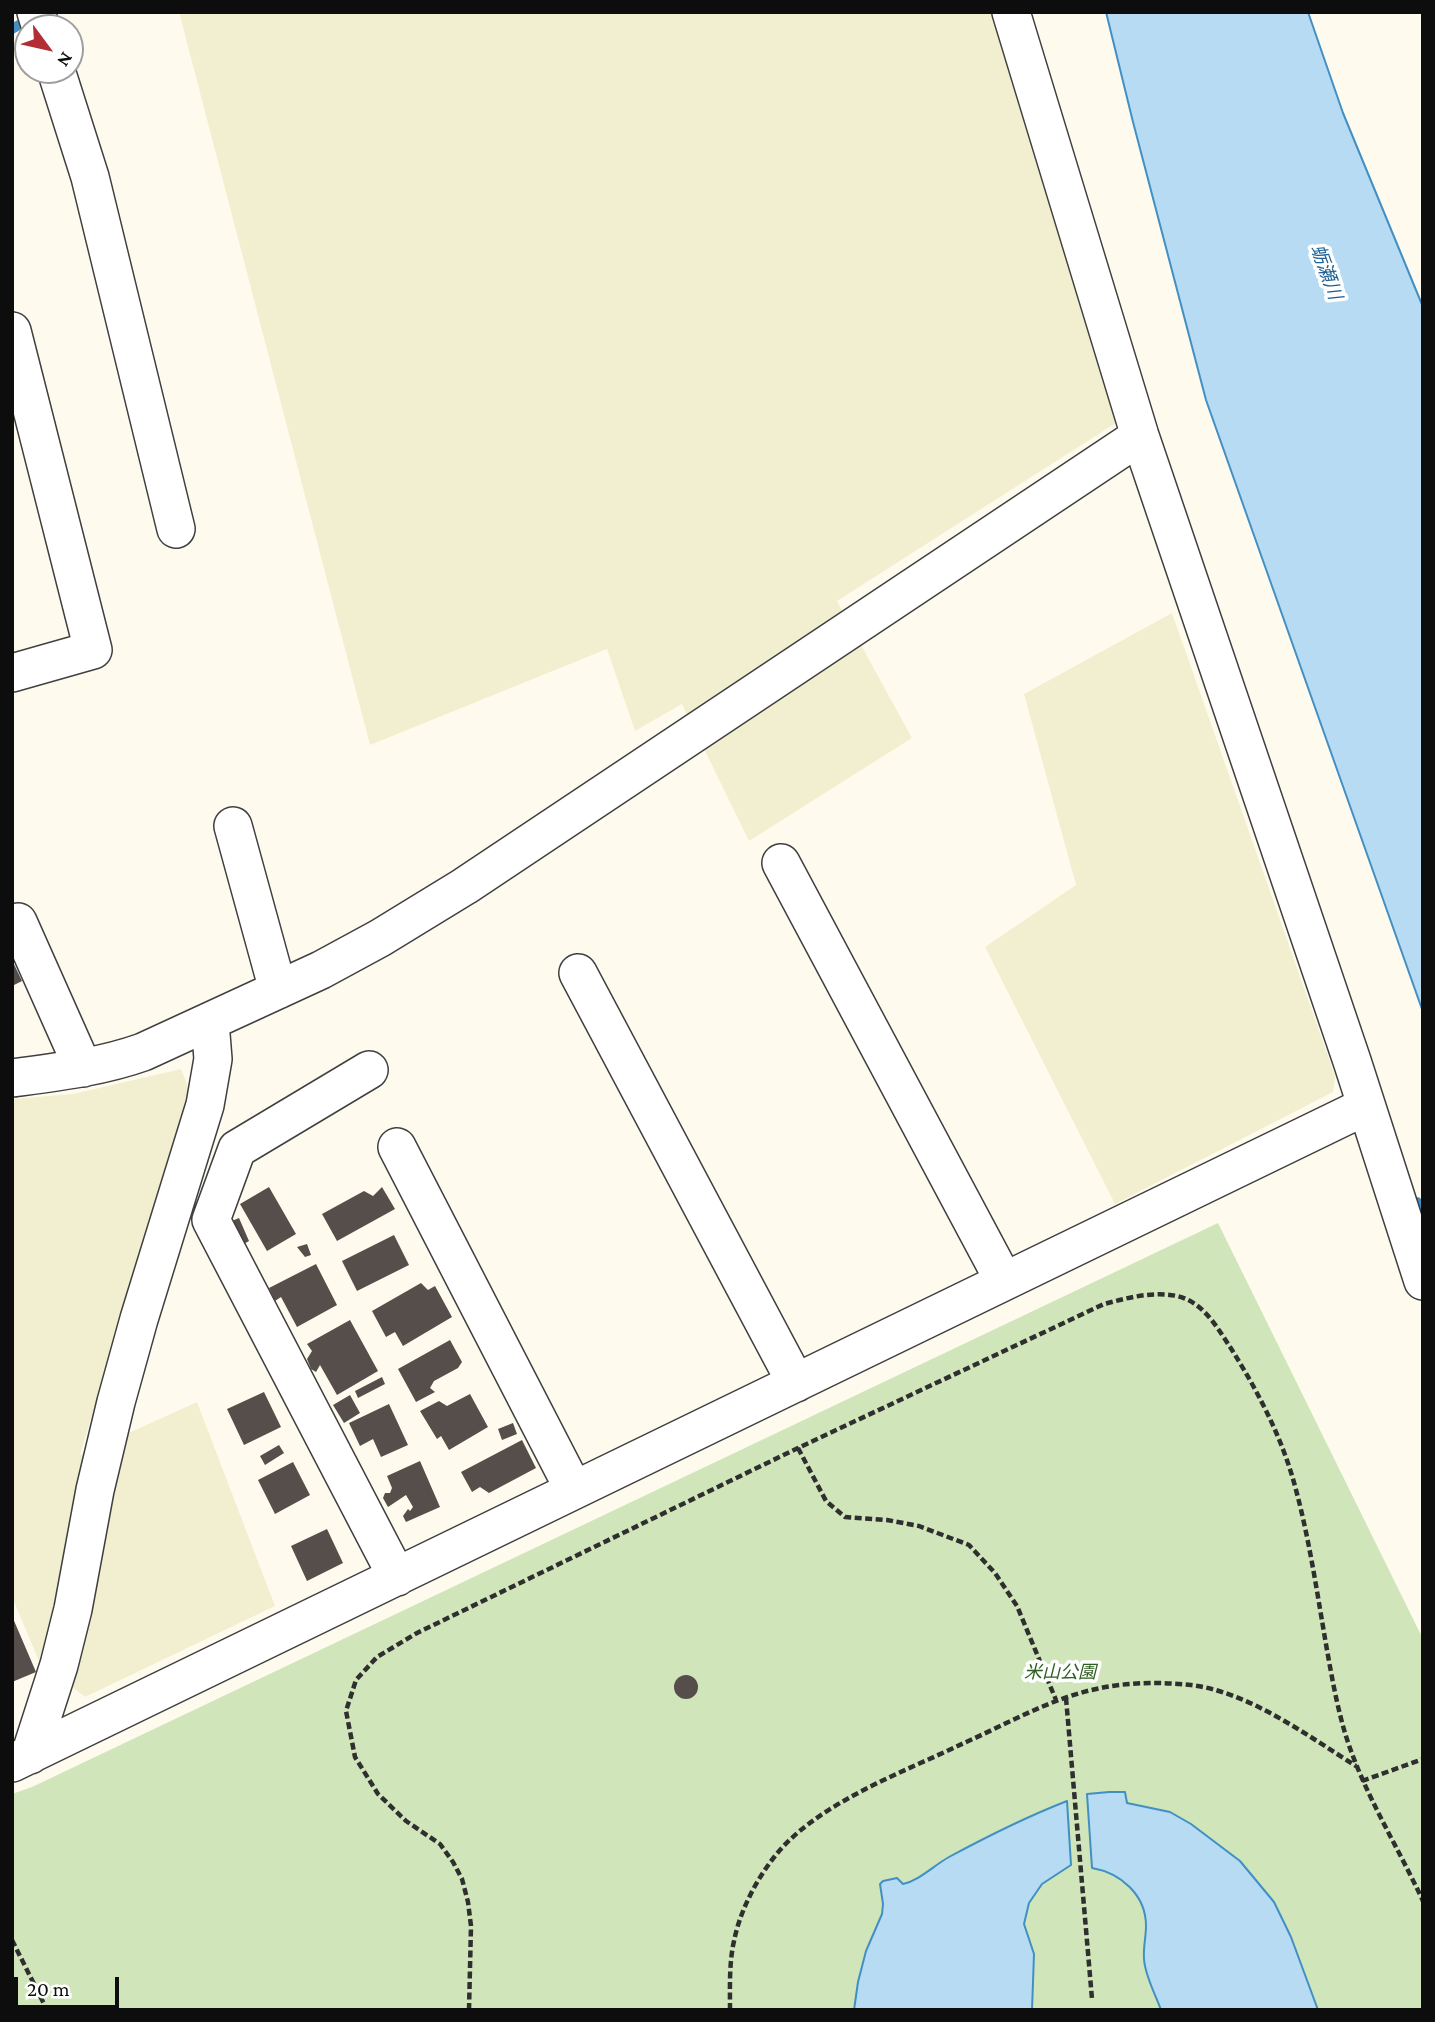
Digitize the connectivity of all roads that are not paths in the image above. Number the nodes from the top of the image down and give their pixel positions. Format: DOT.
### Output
graph roads {
  1 [pos="1011,12"];
  2 [pos="60,84"];
  3 [pos="12,331"];
  4 [pos="1140,436"];
  5 [pos="176,529"];
  6 [pos="12,673"];
  7 [pos="233,826"];
  8 [pos="781,863"];
  9 [pos="18,922"];
  10 [pos="578,973"];
  11 [pos="278,990"];
  12 [pos="209,1022"];
  13 [pos="83,1068"];
  14 [pos="369,1070"];
  15 [pos="12,1078"];
  16 [pos="1366,1106"];
  17 [pos="397,1147"];
  18 [pos="1004,1281"];
  19 [pos="1423,1281"];
  20 [pos="796,1383"];
  21 [pos="574,1490"];
  22 [pos="397,1577"];
  23 [pos="21,1759"];
  1 -- 4 [label="street"];
  2 -- 5 [label="street"];
  3 -- 6 [label="street"];
  4 -- 11 [label="street"];
  4 -- 16 [label="street"];
  7 -- 11 [label="street"];
  8 -- 18 [label="street"];
  9 -- 13 [label="street"];
  10 -- 20 [label="street"];
  11 -- 12 [label="street"];
  12 -- 13 [label="street"];
  12 -- 23 [label="street"];
  13 -- 15 [label="street"];
  14 -- 22 [label="street"];
  16 -- 18 [label="street"];
  16 -- 19 [label="street"];
  17 -- 21 [label="street"];
  18 -- 20 [label="street"];
  20 -- 21 [label="street"];
  21 -- 22 [label="street"];
  22 -- 23 [label="street"];
}
